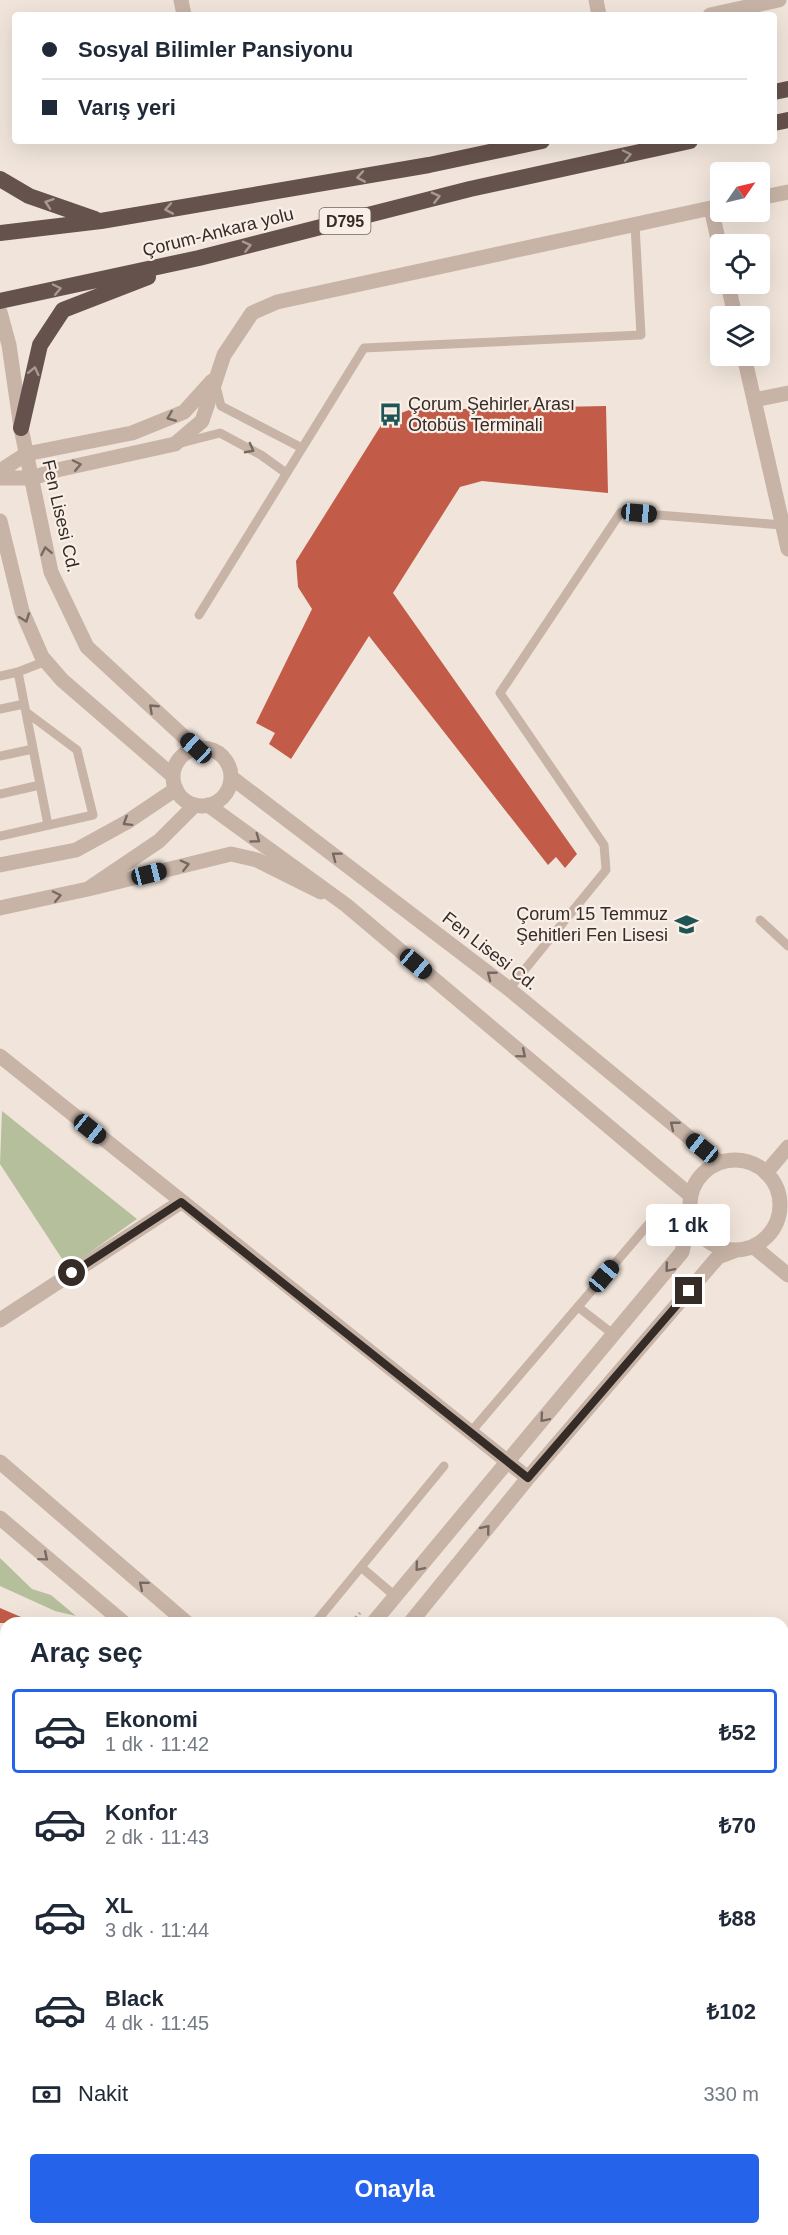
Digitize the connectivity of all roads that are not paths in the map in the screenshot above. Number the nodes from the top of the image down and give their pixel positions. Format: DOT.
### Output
graph roads {
  1 [pos="779,0"];
  2 [pos="724,12"];
  3 [pos="528,144"];
  4 [pos="676,144"];
  5 [pos="0,180"];
  6 [pos="788,192"];
  7 [pos="770,196"];
  8 [pos="710,208"];
  9 [pos="101,221"];
  10 [pos="635,225"];
  11 [pos="0,233"];
  12 [pos="199,258"];
  13 [pos="0,301"];
  14 [pos="0,312"];
  15 [pos="746,366"];
  16 [pos="214,379"];
  17 [pos="788,393"];
  18 [pos="754,400"];
  19 [pos="21,428"];
  20 [pos="176,444"];
  21 [pos="302,448"];
  22 [pos="26,454"];
  23 [pos="0,471"];
  24 [pos="286,473"];
  25 [pos="0,478"];
  26 [pos="32,478"];
  27 [pos="0,521"];
  28 [pos="782,525"];
  29 [pos="788,549"];
  30 [pos="199,615"];
  31 [pos="46,661"];
  32 [pos="18,672"];
  33 [pos="0,676"];
  34 [pos="25,708"];
  35 [pos="0,709"];
  36 [pos="196,748"];
  37 [pos="33,749"];
  38 [pos="0,756"];
  39 [pos="231,777"];
  40 [pos="174,783"];
  41 [pos="40,784"];
  42 [pos="0,794"];
  43 [pos="202,805"];
  44 [pos="48,825"];
  45 [pos="0,836"];
  46 [pos="0,866"];
  47 [pos="88,889"];
  48 [pos="346,905"];
  49 [pos="0,908"];
  50 [pos="760,920"];
  51 [pos="788,946"];
  52 [pos="509,989"];
  53 [pos="0,1056"];
  54 [pos="788,1147"];
  55 [pos="719,1162"];
  56 [pos="766,1173"];
  57 [pos="690,1195"];
  58 [pos="181,1202"];
  59 [pos="658,1213"];
  60 [pos="784,1214"];
  61 [pos="690,1215"];
  62 [pos="753,1246"];
  63 [pos="734,1251"];
  64 [pos="788,1275"];
  65 [pos="578,1307"];
  66 [pos="0,1320"];
  67 [pos="613,1334"];
  68 [pos="470,1433"];
  69 [pos="507,1462"];
  70 [pos="1,1464"];
  71 [pos="444,1466"];
  72 [pos="528,1478"];
  73 [pos="0,1518"];
  74 [pos="361,1567"];
  75 [pos="395,1596"];
  76 [pos="117,1617"];
  77 [pos="180,1617"];
  78 [pos="320,1617"];
  79 [pos="378,1617"];
  80 [pos="415,1617"];
  1 -- 2 [label="street"];
  3 -- 9 [label="highway, Çorum-Ankara yolu / D795, one-way"];
  12 -- 4 [label="highway, Çorum-Ankara yolu / D795, one-way"];
  9 -- 5 [label="highway, one-way"];
  6 -- 7 [label="street"];
  8 -- 10 [label="street"];
  9 -- 11 [label="highway, Çorum-Ankara yolu / D795"];
  10 -- 16 [label="street"];
  10 -- 21 [label="lane"];
  13 -- 12 [label="highway, Çorum-Ankara yolu / D795, one-way"];
  19 -- 12 [label="highway, one-way"];
  14 -- 19 [label="street, Fen Lisesi Cd."];
  15 -- 18 [label="street"];
  16 -- 20 [label="street"];
  16 -- 21 [label="lane"];
  16 -- 22 [label="street, one-way"];
  17 -- 18 [label="street"];
  18 -- 28 [label="street"];
  19 -- 22 [label="street, Fen Lisesi Cd."];
  20 -- 24 [label="lane, one-way"];
  26 -- 20 [label="street, one-way"];
  21 -- 24 [label="lane"];
  22 -- 23 [label="street"];
  22 -- 26 [label="street, Fen Lisesi Cd."];
  24 -- 30 [label="lane"];
  25 -- 26 [label="street"];
  36 -- 26 [label="street, Fen Lisesi Cd., one-way"];
  27 -- 31 [label="street, one-way"];
  28 -- 29 [label="street"];
  28 -- 52 [label="lane"];
  31 -- 32 [label="lane"];
  31 -- 40 [label="street"];
  32 -- 33 [label="lane"];
  32 -- 34 [label="lane"];
  34 -- 35 [label="lane"];
  34 -- 37 [label="lane"];
  34 -- 44 [label="lane"];
  36 -- 39 [label="street"];
  36 -- 40 [label="street"];
  37 -- 38 [label="lane"];
  37 -- 41 [label="lane"];
  39 -- 43 [label="street"];
  52 -- 39 [label="street, Fen Lisesi Cd., one-way"];
  40 -- 43 [label="street"];
  40 -- 46 [label="street, one-way"];
  41 -- 42 [label="lane"];
  41 -- 44 [label="lane"];
  43 -- 47 [label="street"];
  43 -- 48 [label="street, one-way"];
  44 -- 45 [label="lane"];
  47 -- 48 [label="street, one-way"];
  49 -- 47 [label="street, one-way"];
  48 -- 57 [label="street, one-way"];
  50 -- 51 [label="lane"];
  55 -- 52 [label="street, Fen Lisesi Cd., one-way"];
  53 -- 58 [label="street"];
  54 -- 56 [label="street"];
  55 -- 56 [label="street"];
  55 -- 57 [label="street"];
  56 -- 60 [label="street"];
  57 -- 61 [label="street"];
  58 -- 66 [label="street"];
  58 -- 68 [label="street"];
  59 -- 65 [label="lane"];
  60 -- 62 [label="street"];
  61 -- 63 [label="street"];
  61 -- 67 [label="street, one-way"];
  62 -- 63 [label="street"];
  62 -- 64 [label="street"];
  63 -- 72 [label="street"];
  65 -- 67 [label="lane"];
  65 -- 68 [label="lane"];
  67 -- 69 [label="street, one-way"];
  68 -- 69 [label="street"];
  69 -- 72 [label="street"];
  69 -- 75 [label="street, one-way"];
  77 -- 70 [label="street, one-way"];
  71 -- 74 [label="lane"];
  80 -- 72 [label="street, one-way"];
  73 -- 76 [label="street, one-way"];
  74 -- 75 [label="lane"];
  74 -- 78 [label="lane"];
  75 -- 79 [label="street"];
}
